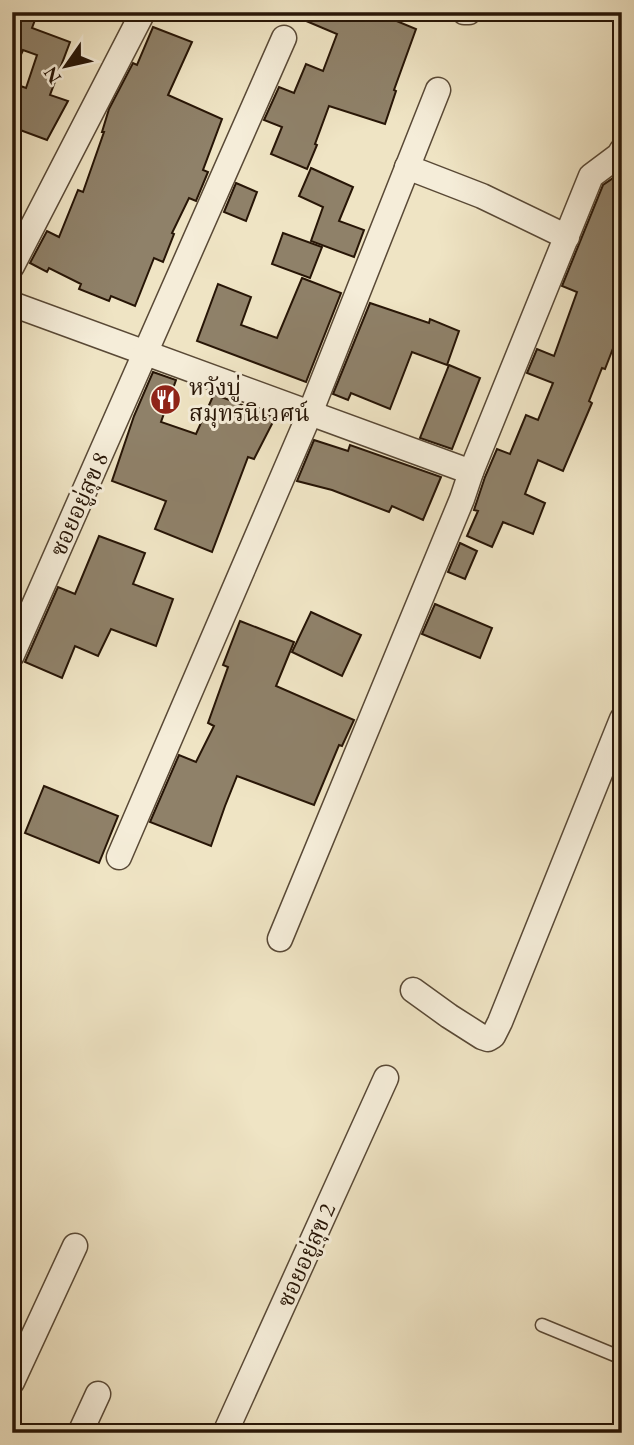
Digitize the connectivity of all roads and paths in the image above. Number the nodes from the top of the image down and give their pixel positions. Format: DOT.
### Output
graph roads {
  1 [pos="143,12"];
  2 [pos="464,12"];
  3 [pos="469,12"];
  4 [pos="284,38"];
  5 [pos="438,90"];
  6 [pos="622,150"];
  7 [pos="407,167"];
  8 [pos="567,237"];
  9 [pos="12,267"];
  10 [pos="12,304"];
  11 [pos="147,353"];
  12 [pos="310,413"];
  13 [pos="471,472"];
  14 [pos="12,656"];
  15 [pos="622,719"];
  16 [pos="119,856"];
  17 [pos="280,939"];
  18 [pos="413,990"];
  19 [pos="386,1078"];
  20 [pos="75,1246"];
  21 [pos="542,1325"];
  22 [pos="622,1358"];
  23 [pos="12,1382"];
  24 [pos="98,1394"];
  25 [pos="80,1433"];
  26 [pos="225,1433"];
  1 -- 9 [label="street"];
  2 -- 3 [label="street"];
  4 -- 11 [label="street, ซอยอยู่สุข 8"];
  5 -- 7 [label="street"];
  6 -- 8 [label="street"];
  7 -- 8 [label="street"];
  7 -- 12 [label="street"];
  8 -- 13 [label="street"];
  10 -- 11 [label="street"];
  11 -- 12 [label="street"];
  11 -- 14 [label="street, ซอยอยู่สุข 8"];
  12 -- 13 [label="street"];
  12 -- 16 [label="street"];
  13 -- 17 [label="street"];
  15 -- 18 [label="street"];
  19 -- 26 [label="street, ซอยอยู่สุข 2"];
  20 -- 23 [label="street"];
  21 -- 22 [label="lane"];
  24 -- 25 [label="street"];
}
